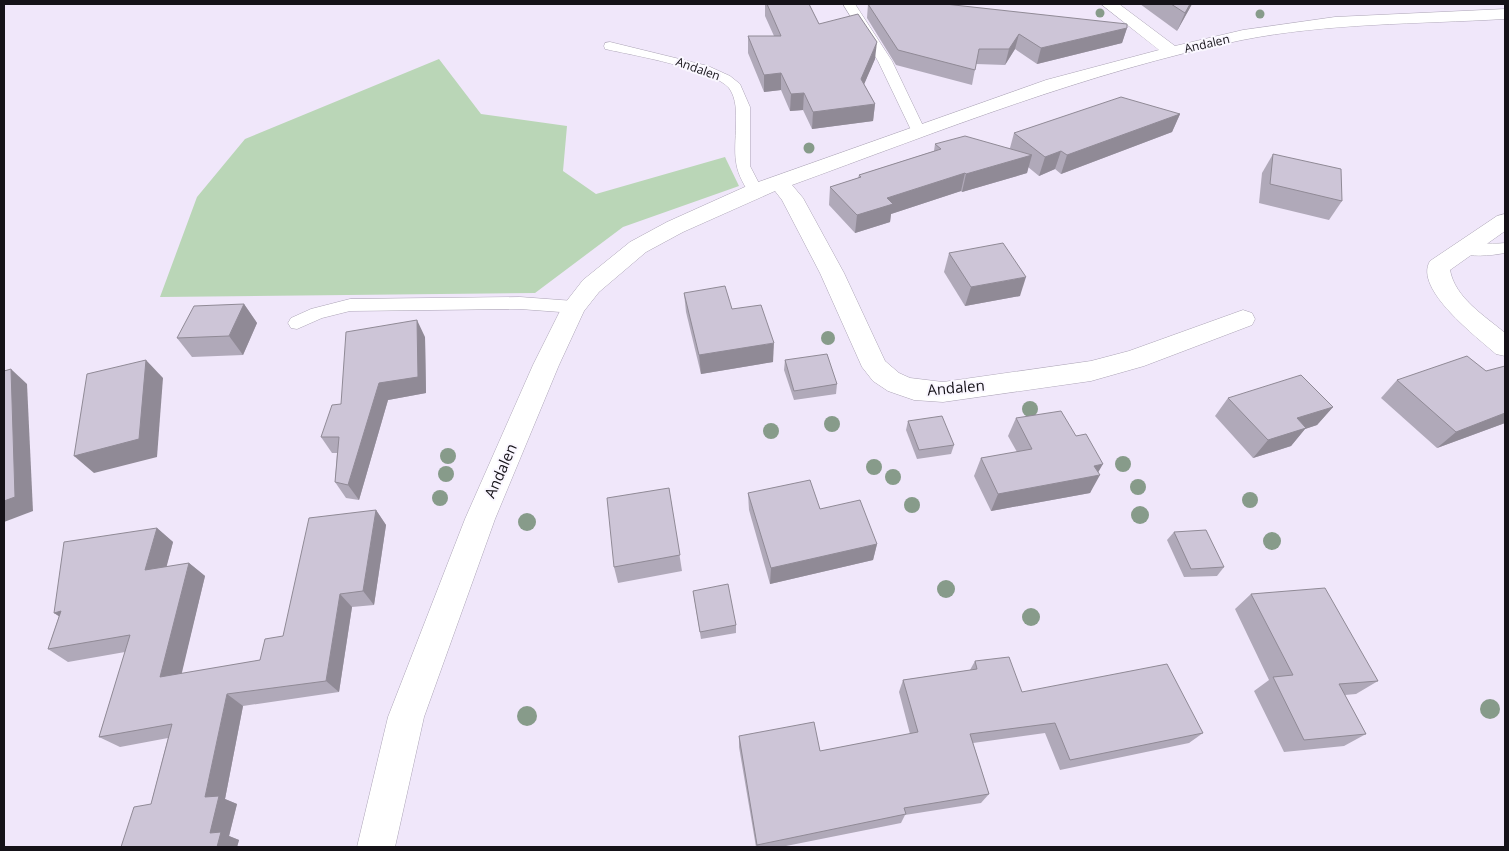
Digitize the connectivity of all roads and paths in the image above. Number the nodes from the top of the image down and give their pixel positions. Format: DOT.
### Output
graph roads {
  1 [pos="849,4"];
  2 [pos="1109,4"];
  3 [pos="1505,14"];
  4 [pos="610,46"];
  5 [pos="1172,52"];
  6 [pos="919,132"];
  7 [pos="779,182"];
  8 [pos="755,191"];
  9 [pos="1505,220"];
  10 [pos="1505,248"];
  11 [pos="1462,250"];
  12 [pos="574,307"];
  13 [pos="1243,319"];
  14 [pos="297,323"];
  15 [pos="1505,347"];
  16 [pos="376,847"];
  1 -- 6 [label="lane"];
  2 -- 5 [label="street"];
  3 -- 5 [label="street, Andalen"];
  4 -- 8 [label="lane, Andalen"];
  5 -- 6 [label="street, Andalen"];
  6 -- 7 [label="street, Andalen"];
  7 -- 8 [label="street, Andalen"];
  7 -- 13 [label="street, Andalen"];
  8 -- 12 [label="street, Andalen"];
  9 -- 11 [label="street"];
  10 -- 11 [label="lane"];
  11 -- 15 [label="street"];
  12 -- 14 [label="lane"];
  12 -- 16 [label="street, Andalen"];
}
